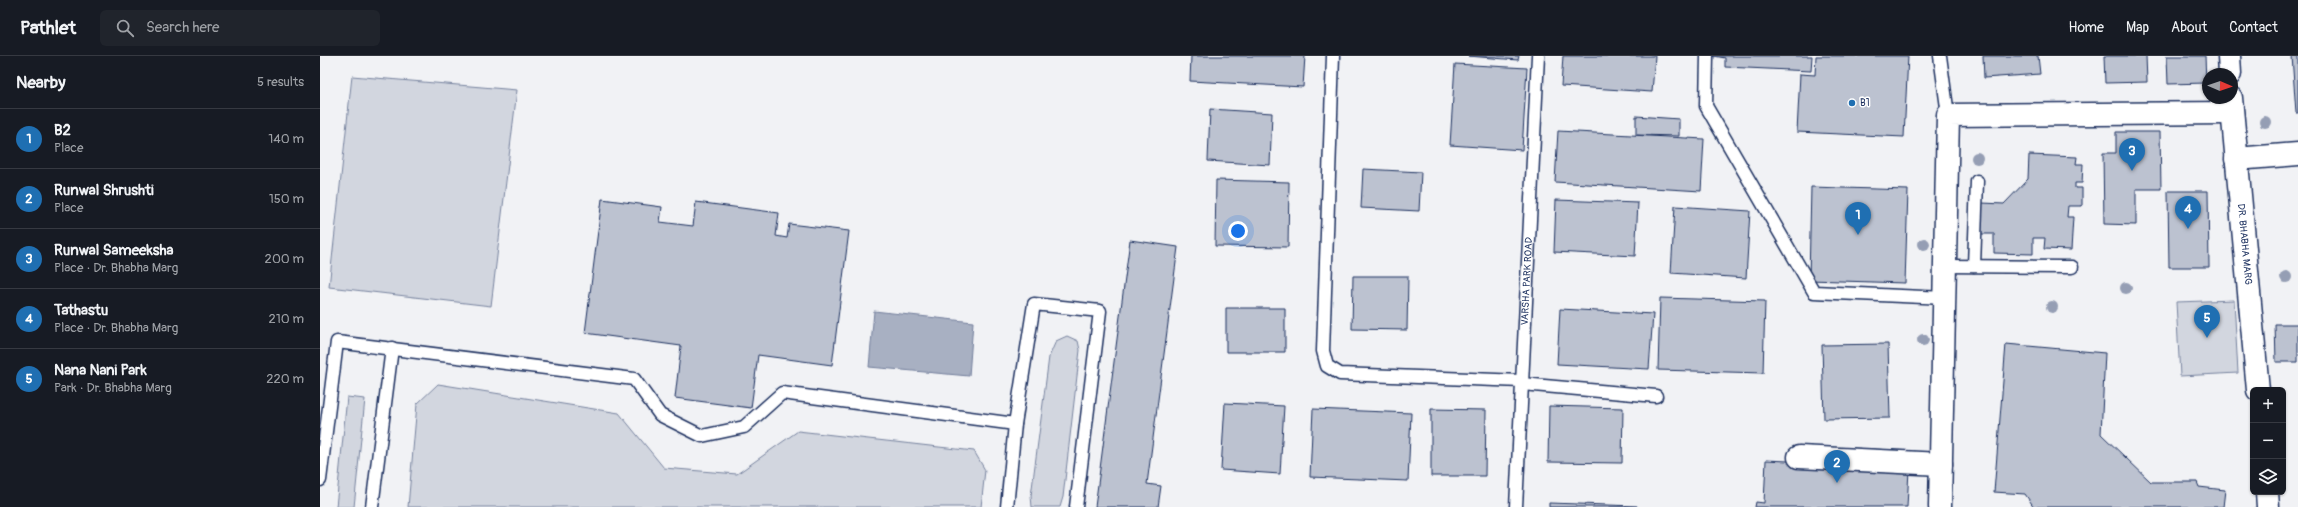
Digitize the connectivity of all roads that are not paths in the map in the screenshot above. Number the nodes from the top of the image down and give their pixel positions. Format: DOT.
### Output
graph roads {
  1 [pos="1333,56"];
  2 [pos="1538,56"];
  3 [pos="1707,56"];
  4 [pos="1940,56"];
  5 [pos="2229,56"];
  6 [pos="2230,68"];
  7 [pos="2232,105"];
  8 [pos="1948,114"];
  9 [pos="2298,154"];
  10 [pos="2236,159"];
  11 [pos="1976,181"];
  12 [pos="1946,266"];
  13 [pos="1974,266"];
  14 [pos="2072,267"];
  15 [pos="1945,298"];
  16 [pos="392,348"];
  17 [pos="1522,383"];
  18 [pos="2258,387"];
  19 [pos="1656,396"];
  20 [pos="1015,424"];
  21 [pos="1799,457"];
  22 [pos="1941,464"];
  23 [pos="320,480"];
  24 [pos="2267,495"];
  25 [pos="372,507"];
  26 [pos="1007,507"];
  27 [pos="1076,507"];
  28 [pos="1516,507"];
  29 [pos="1940,507"];
  30 [pos="2268,507"];
  1 -- 17 [label="lane"];
  2 -- 17 [label="lane, VARSHA PARK ROAD"];
  3 -- 15 [label="lane"];
  4 -- 8 [label="lane"];
  5 -- 6 [label="street"];
  7 -- 8 [label="street"];
  7 -- 10 [label="street, DR. BHABHA MARG"];
  8 -- 12 [label="street"];
  9 -- 10 [label="street"];
  10 -- 18 [label="street, DR. BHABHA MARG"];
  11 -- 13 [label="lane"];
  12 -- 13 [label="lane"];
  12 -- 15 [label="street"];
  13 -- 14 [label="lane"];
  15 -- 22 [label="street"];
  16 -- 20 [label="lane"];
  16 -- 23 [label="lane"];
  16 -- 25 [label="lane"];
  17 -- 19 [label="lane"];
  17 -- 28 [label="lane, VARSHA PARK ROAD"];
  20 -- 26 [label="lane"];
  20 -- 27 [label="lane"];
  21 -- 22 [label="street"];
  22 -- 29 [label="street"];
  24 -- 30 [label="street"];
}
